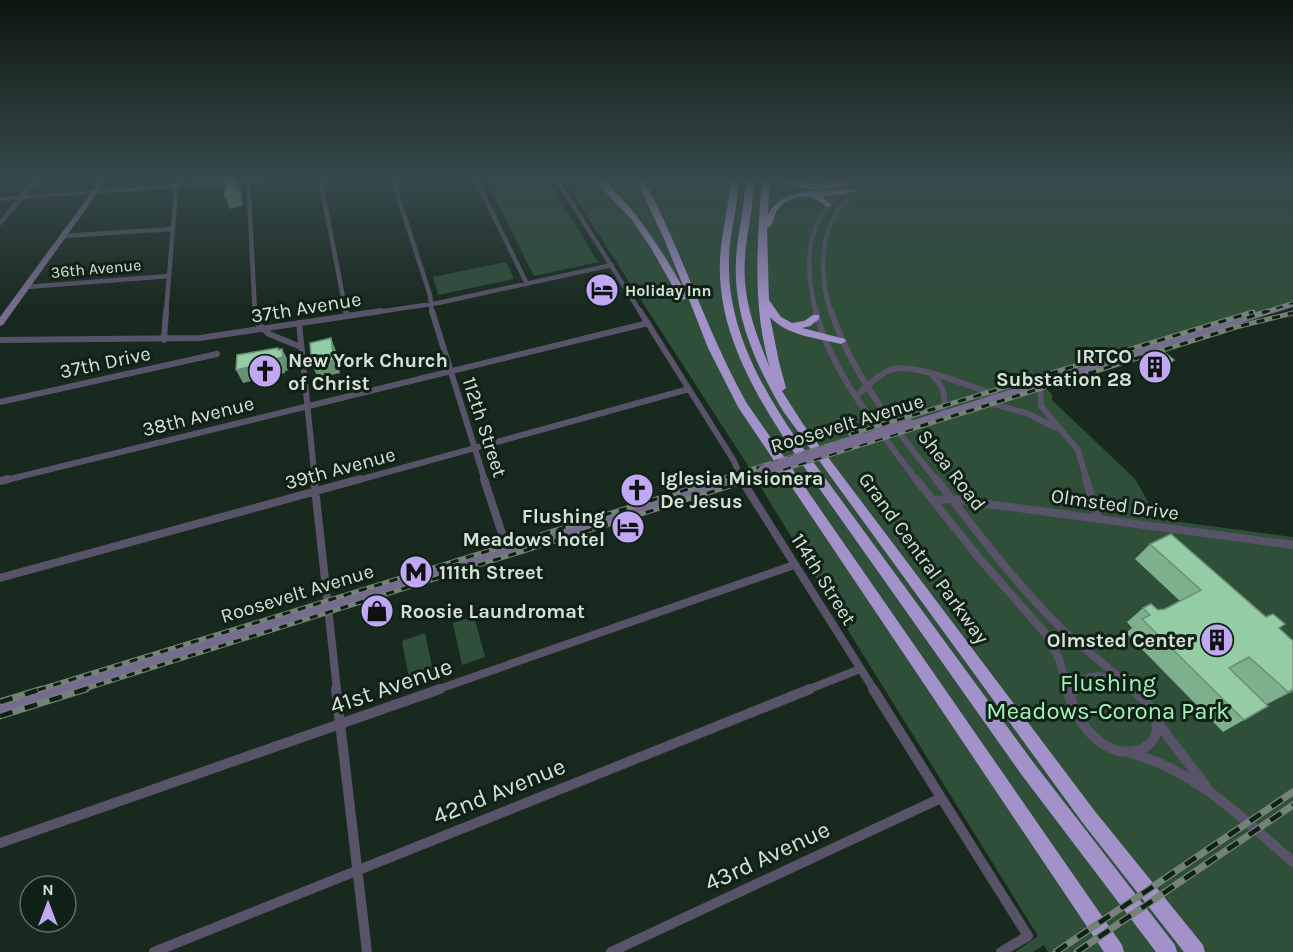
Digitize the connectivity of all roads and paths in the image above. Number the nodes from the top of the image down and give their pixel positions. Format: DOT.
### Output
graph roads {
  1 [pos="73,222"];
  2 [pos="173,222"];
  3 [pos="251,222"];
  4 [pos="328,222"];
  5 [pos="406,222"];
  6 [pos="497,222"];
  7 [pos="584,222"];
  8 [pos="639,222"];
  9 [pos="660,222"];
  10 [pos="729,222"];
  11 [pos="746,222"];
  12 [pos="763,222"];
  13 [pos="769,222"];
  14 [pos="818,222"];
  15 [pos="831,222"];
  16 [pos="172,229"];
  17 [pos="63,236"];
  18 [pos="762,250"];
  19 [pos="612,266"];
  20 [pos="169,276"];
  21 [pos="762,280"];
  22 [pos="527,284"];
  23 [pos="26,287"];
  24 [pos="430,304"];
  25 [pos="1293,304"];
  26 [pos="346,316"];
  27 [pos="816,317"];
  28 [pos="0,322"];
  29 [pos="299,323"];
  30 [pos="648,323"];
  31 [pos="792,326"];
  32 [pos="263,328"];
  33 [pos="824,336"];
  34 [pos="0,340"];
  35 [pos="164,340"];
  36 [pos="841,341"];
  37 [pos="301,347"];
  38 [pos="218,354"];
  39 [pos="715,356"];
  40 [pos="449,371"];
  41 [pos="929,372"];
  42 [pos="1040,383"];
  43 [pos="868,388"];
  44 [pos="689,389"];
  45 [pos="856,396"];
  46 [pos="1000,396"];
  47 [pos="983,401"];
  48 [pos="0,402"];
  49 [pos="307,406"];
  50 [pos="943,414"];
  51 [pos="799,427"];
  52 [pos="1063,433"];
  53 [pos="475,449"];
  54 [pos="740,477"];
  55 [pos="0,481"];
  56 [pos="316,492"];
  57 [pos="951,499"];
  58 [pos="933,500"];
  59 [pos="1098,519"];
  60 [pos="1293,544"];
  61 [pos="507,549"];
  62 [pos="794,565"];
  63 [pos="0,578"];
  64 [pos="327,604"];
  65 [pos="860,669"];
  66 [pos="1130,686"];
  67 [pos="1071,697"];
  68 [pos="0,706"];
  69 [pos="1155,720"];
  70 [pos="341,724"];
  71 [pos="1127,752"];
  72 [pos="940,798"];
  73 [pos="1216,798"];
  74 [pos="0,843"];
  75 [pos="1293,862"];
  76 [pos="358,870"];
  77 [pos="1135,876"];
  78 [pos="154,952"];
  79 [pos="367,952"];
  80 [pos="611,952"];
  81 [pos="1001,952"];
  82 [pos="1115,952"];
  83 [pos="1168,952"];
  84 [pos="1196,952"];
  85 [pos="1203,952"];
  1 -- 17 [label="main road"];
  2 -- 16 [label="street"];
  3 -- 32 [label="street"];
  4 -- 26 [label="street"];
  5 -- 24 [label="street, 112th Street"];
  6 -- 22 [label="street"];
  7 -- 19 [label="street, 114th Street"];
  8 -- 39 [label="highway"];
  9 -- 39 [label="highway"];
  10 -- 83 [label="highway, Grand Central Parkway"];
  11 -- 51 [label="highway, Grand Central Parkway"];
  12 -- 18 [label="highway"];
  13 -- 18 [label="highway"];
  14 -- 27 [label="street, Shea Road"];
  15 -- 36 [label="street, Shea Road"];
  16 -- 17 [label="street"];
  16 -- 20 [label="street"];
  17 -- 23 [label="main road"];
  18 -- 21 [label="highway"];
  19 -- 22 [label="street, 37th Avenue"];
  19 -- 30 [label="street, 114th Street"];
  20 -- 23 [label="street, 36th Avenue"];
  20 -- 35 [label="street"];
  21 -- 31 [label="highway"];
  21 -- 51 [label="highway"];
  22 -- 24 [label="street, 37th Avenue"];
  23 -- 28 [label="main road"];
  24 -- 26 [label="street, 37th Avenue"];
  24 -- 40 [label="street, 112th Street"];
  25 -- 42 [label="main road, Roosevelt Avenue"];
  26 -- 29 [label="street, 37th Avenue"];
  27 -- 31 [label="highway"];
  27 -- 33 [label="street, Shea Road"];
  29 -- 32 [label="street, 37th Avenue"];
  29 -- 37 [label="street"];
  30 -- 40 [label="street, 38th Avenue"];
  30 -- 44 [label="street, 114th Street"];
  31 -- 33 [label="highway"];
  32 -- 35 [label="street, 37th Avenue"];
  32 -- 37 [label="street"];
  33 -- 36 [label="highway"];
  33 -- 45 [label="street, Shea Road"];
  34 -- 35 [label="street, 37th Avenue"];
  36 -- 43 [label="street, Shea Road"];
  37 -- 49 [label="street"];
  38 -- 48 [label="street, 37th Drive"];
  39 -- 82 [label="highway"];
  40 -- 49 [label="street, 38th Avenue"];
  40 -- 53 [label="street, 112th Street"];
  41 -- 43 [label="street"];
  41 -- 46 [label="street"];
  41 -- 50 [label="street"];
  42 -- 46 [label="main road, Roosevelt Avenue"];
  42 -- 52 [label="street"];
  43 -- 45 [label="street"];
  43 -- 57 [label="street, Shea Road"];
  44 -- 53 [label="street, 39th Avenue"];
  44 -- 54 [label="street, 114th Street"];
  45 -- 58 [label="street, Shea Road"];
  46 -- 47 [label="main road, Roosevelt Avenue"];
  47 -- 50 [label="main road, Roosevelt Avenue"];
  47 -- 52 [label="street"];
  49 -- 55 [label="street, 38th Avenue"];
  49 -- 56 [label="street"];
  50 -- 54 [label="main road, Roosevelt Avenue, bridge"];
  51 -- 77 [label="highway, Grand Central Parkway"];
  52 -- 59 [label="street"];
  53 -- 56 [label="street, 39th Avenue"];
  53 -- 61 [label="street, 112th Street"];
  54 -- 61 [label="main road, Roosevelt Avenue"];
  54 -- 62 [label="street, 114th Street"];
  56 -- 63 [label="street, 39th Avenue"];
  56 -- 64 [label="street"];
  57 -- 58 [label="street, Olmsted Drive"];
  57 -- 59 [label="street, Olmsted Drive"];
  57 -- 66 [label="street, Shea Road"];
  58 -- 67 [label="street, Shea Road"];
  59 -- 60 [label="street, Olmsted Drive"];
  61 -- 64 [label="main road, Roosevelt Avenue"];
  62 -- 65 [label="street, 114th Street"];
  62 -- 70 [label="street, 41st Avenue"];
  64 -- 68 [label="main road, Roosevelt Avenue"];
  64 -- 70 [label="street"];
  65 -- 72 [label="street, 114th Street"];
  65 -- 76 [label="street, 42nd Avenue"];
  66 -- 67 [label="street"];
  66 -- 69 [label="street"];
  67 -- 71 [label="street"];
  69 -- 71 [label="street"];
  69 -- 73 [label="street"];
  70 -- 74 [label="street, 41st Avenue"];
  70 -- 76 [label="street"];
  71 -- 73 [label="street"];
  72 -- 80 [label="street, 43rd Avenue"];
  72 -- 81 [label="street, 114th Street"];
  73 -- 75 [label="street"];
  76 -- 78 [label="street, 42nd Avenue"];
  76 -- 79 [label="street"];
  77 -- 84 [label="highway, Grand Central Parkway"];
  77 -- 85 [label="highway"];
}
